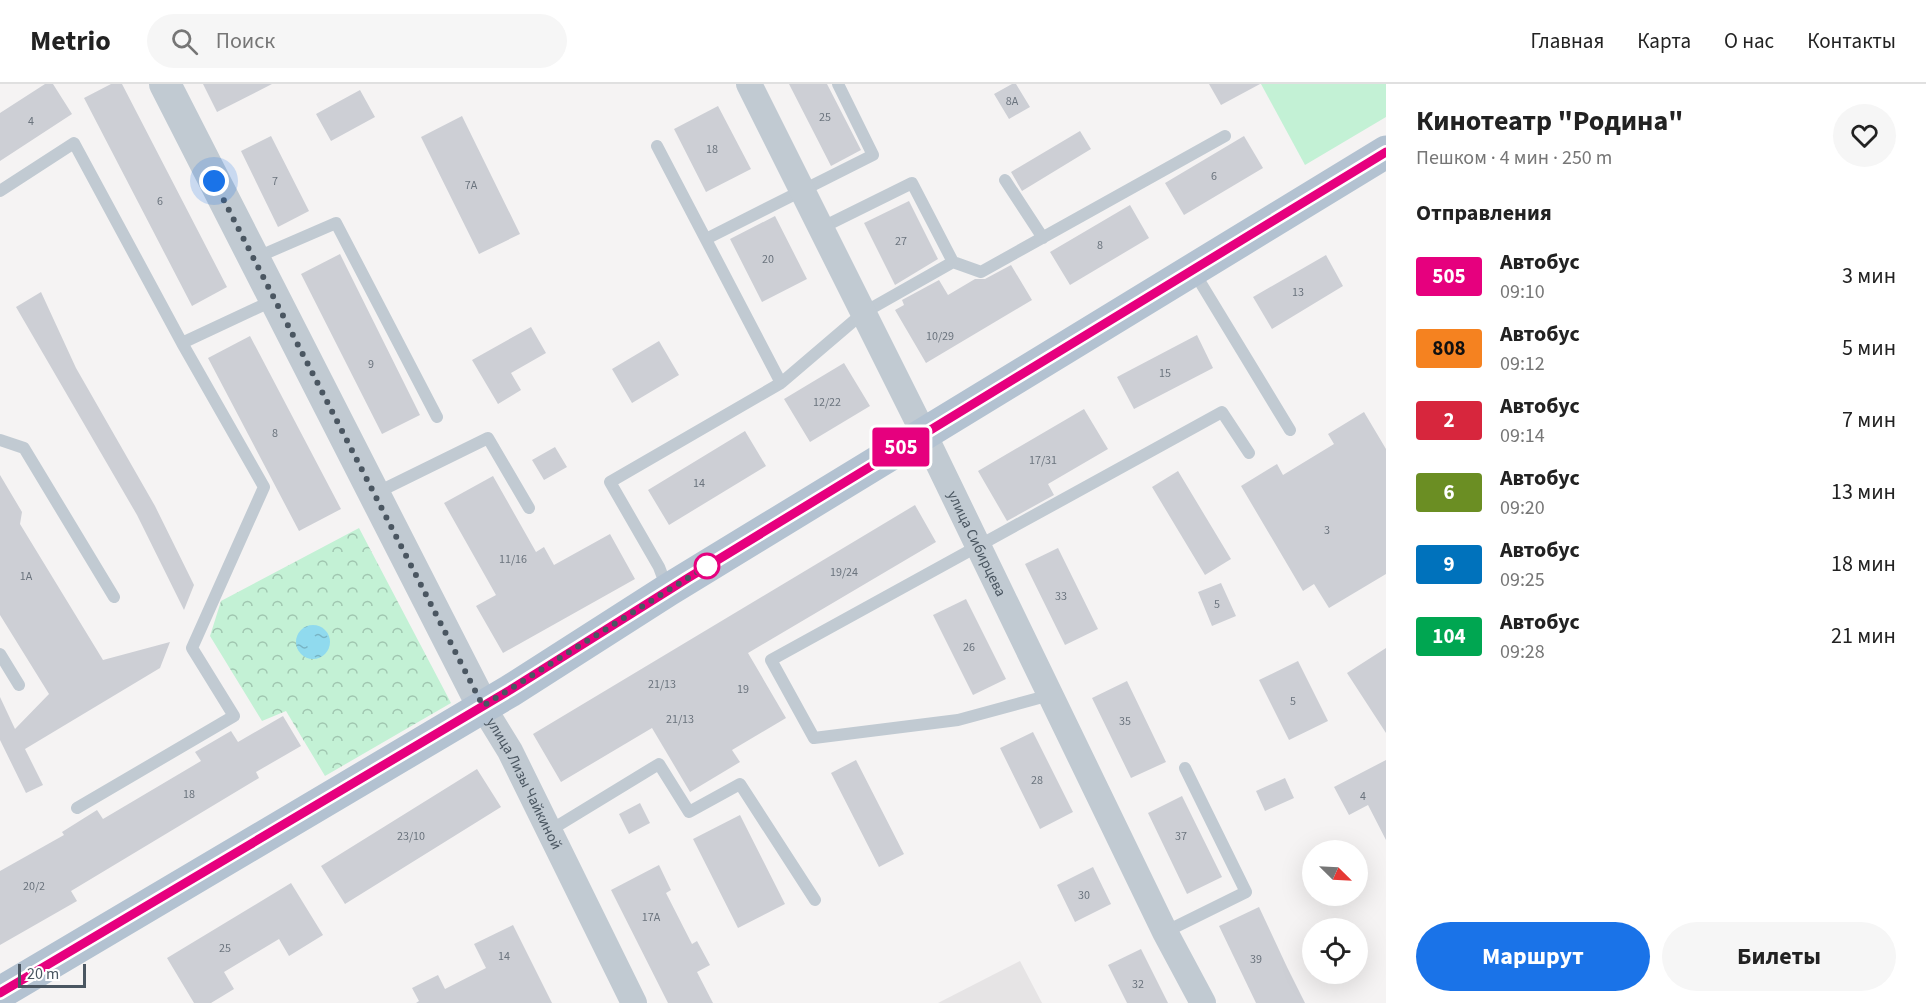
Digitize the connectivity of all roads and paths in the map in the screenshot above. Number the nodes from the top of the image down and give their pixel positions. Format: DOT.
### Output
graph roads {
  1 [pos="165,84"];
  2 [pos="838,84"];
  3 [pos="755,86"];
  4 [pos="1225,136"];
  5 [pos="657,146"];
  6 [pos="1386,152"];
  7 [pos="1005,180"];
  8 [pos="0,191"];
  9 [pos="802,191"];
  10 [pos="821,228"];
  11 [pos="1043,238"];
  12 [pos="706,239"];
  13 [pos="254,258"];
  14 [pos="953,262"];
  15 [pos="1192,270"];
  16 [pos="275,300"];
  17 [pos="863,313"];
  18 [pos="182,343"];
  19 [pos="781,383"];
  20 [pos="437,417"];
  21 [pos="1290,430"];
  22 [pos="924,434"];
  23 [pos="0,440"];
  24 [pos="1249,453"];
  25 [pos="376,493"];
  26 [pos="529,508"];
  27 [pos="978,547"];
  28 [pos="668,590"];
  29 [pos="114,597"];
  30 [pos="0,654"];
  31 [pos="19,685"];
  32 [pos="1050,695"];
  33 [pos="483,706"];
  34 [pos="1185,768"];
  35 [pos="77,808"];
  36 [pos="549,831"];
  37 [pos="815,900"];
  38 [pos="1165,932"];
  39 [pos="0,993"];
  40 [pos="634,1003"];
  41 [pos="1203,1003"];
  1 -- 13 [label="street, улица Лизы Чайкиной"];
  2 -- 9 [label="lane"];
  3 -- 9 [label="street, улица Сибирцева"];
  4 -- 11 [label="lane"];
  5 -- 12 [label="lane"];
  6 -- 15 [label="main road"];
  7 -- 11 [label="lane"];
  8 -- 18 [label="lane"];
  9 -- 10 [label="street, улица Сибирцева"];
  9 -- 12 [label="lane"];
  10 -- 14 [label="lane"];
  10 -- 17 [label="street, улица Сибирцева"];
  11 -- 14 [label="lane"];
  12 -- 19 [label="lane"];
  13 -- 16 [label="street, улица Лизы Чайкиной"];
  13 -- 20 [label="lane"];
  14 -- 17 [label="lane"];
  15 -- 21 [label="lane"];
  15 -- 22 [label="main road"];
  16 -- 18 [label="lane"];
  16 -- 25 [label="street, улица Лизы Чайкиной"];
  17 -- 19 [label="lane"];
  17 -- 22 [label="street, улица Сибирцева"];
  18 -- 35 [label="lane"];
  19 -- 28 [label="lane"];
  22 -- 27 [label="street, улица Сибирцева"];
  22 -- 28 [label="main road"];
  23 -- 29 [label="lane"];
  24 -- 27 [label="lane"];
  25 -- 26 [label="lane"];
  25 -- 33 [label="street, улица Лизы Чайкиной"];
  27 -- 32 [label="street, улица Сибирцева"];
  27 -- 32 [label="lane"];
  28 -- 33 [label="main road"];
  30 -- 31 [label="lane"];
  32 -- 38 [label="street, улица Сибирцева"];
  33 -- 36 [label="street, улица Лизы Чайкиной"];
  33 -- 39 [label="main road"];
  34 -- 38 [label="lane"];
  36 -- 37 [label="lane"];
  36 -- 40 [label="street, улица Лизы Чайкиной"];
  38 -- 41 [label="street, улица Сибирцева"];
}
